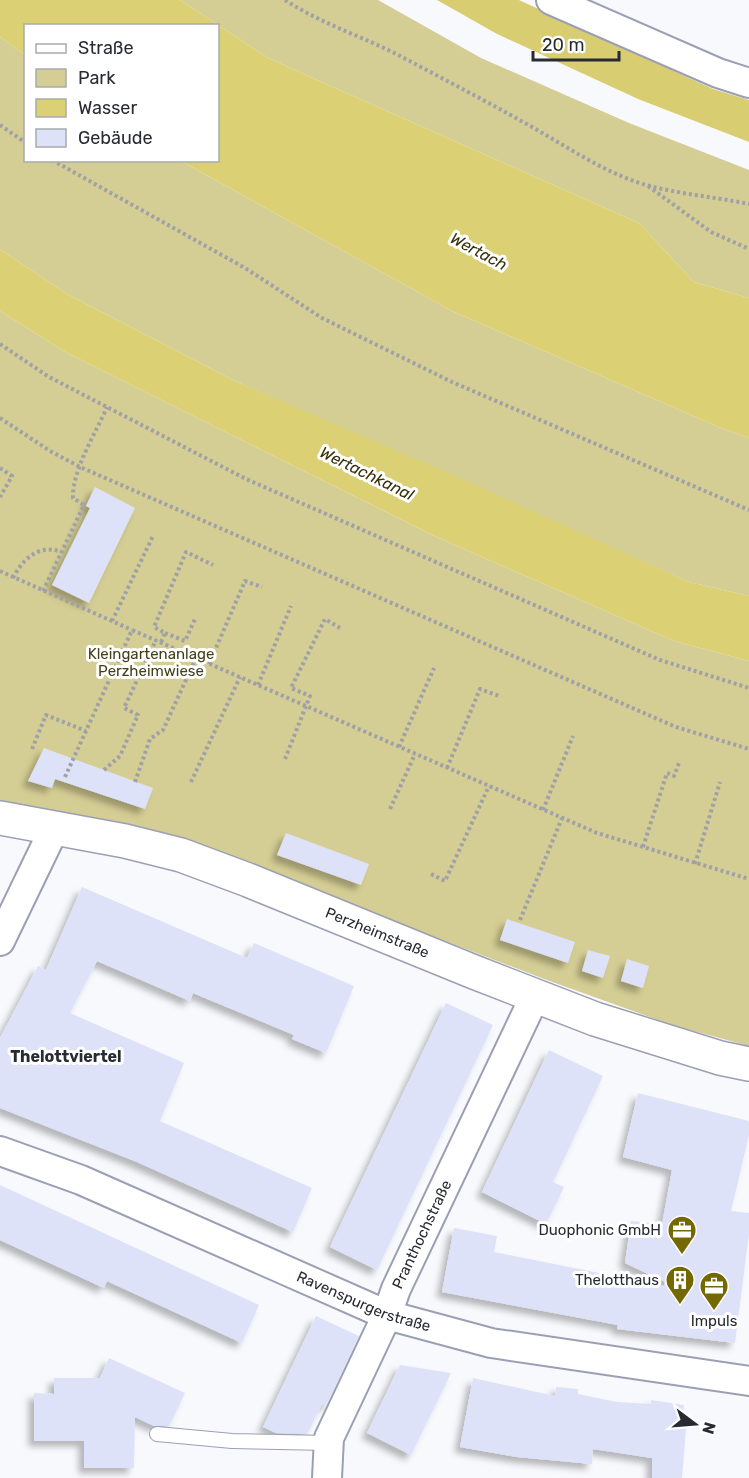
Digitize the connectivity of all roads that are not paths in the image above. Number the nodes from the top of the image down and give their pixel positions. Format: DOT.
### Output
graph roads {
  1 [pos="551,0"];
  2 [pos="749,83"];
  3 [pos="0,818"];
  4 [pos="55,827"];
  5 [pos="0,941"];
  6 [pos="535,996"];
  7 [pos="749,1064"];
  8 [pos="0,1151"];
  9 [pos="387,1315"];
  10 [pos="749,1381"];
  11 [pos="157,1434"];
  12 [pos="328,1443"];
  13 [pos="327,1478"];
  1 -- 2 [label="street"];
  3 -- 4 [label="street, Perzheimstraße"];
  4 -- 5 [label="street"];
  4 -- 6 [label="street, Perzheimstraße"];
  6 -- 7 [label="street, Perzheimstraße"];
  6 -- 9 [label="street, Pranthochstraße"];
  8 -- 9 [label="street, Ravenspurgerstraße"];
  9 -- 10 [label="street, Ravenspurgerstraße"];
  9 -- 12 [label="street, Pranthochstraße"];
  11 -- 12 [label="lane"];
  12 -- 13 [label="street, Pranthochstraße"];
}
